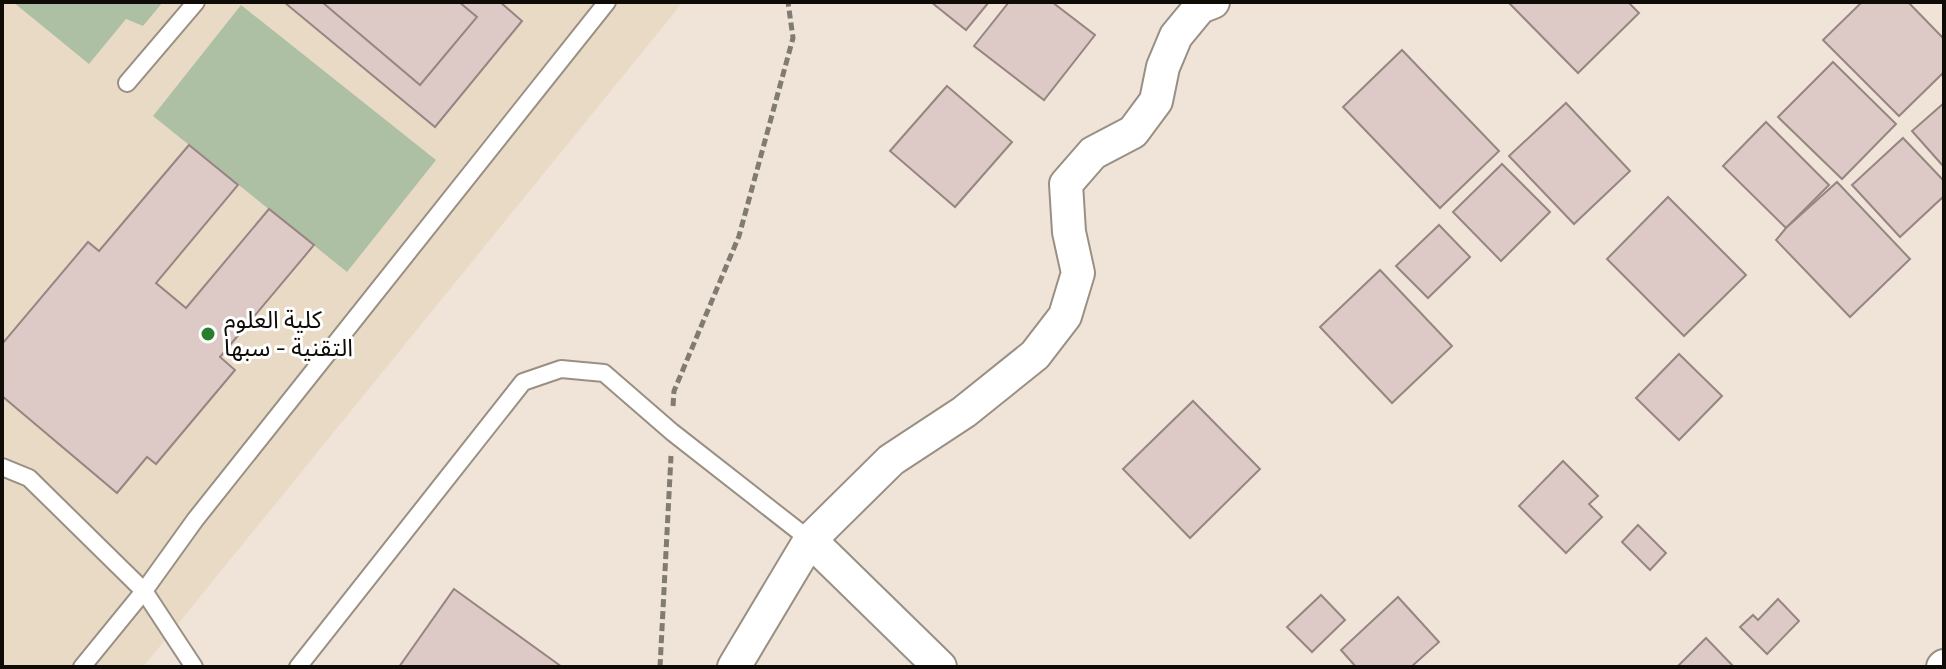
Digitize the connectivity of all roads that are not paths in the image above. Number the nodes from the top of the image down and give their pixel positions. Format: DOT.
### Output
graph roads {
  1 [pos="196,2"];
  2 [pos="607,2"];
  3 [pos="1213,2"];
  4 [pos="127,83"];
  5 [pos="2,467"];
  6 [pos="810,540"];
  7 [pos="144,591"];
  8 [pos="82,667"];
  9 [pos="194,667"];
  10 [pos="298,667"];
  11 [pos="734,667"];
  12 [pos="940,667"];
  1 -- 4 [label="lane"];
  2 -- 7 [label="lane"];
  3 -- 6 [label="street"];
  5 -- 7 [label="lane"];
  6 -- 10 [label="lane"];
  6 -- 11 [label="street"];
  6 -- 12 [label="street"];
  7 -- 8 [label="lane"];
  7 -- 9 [label="lane"];
}
